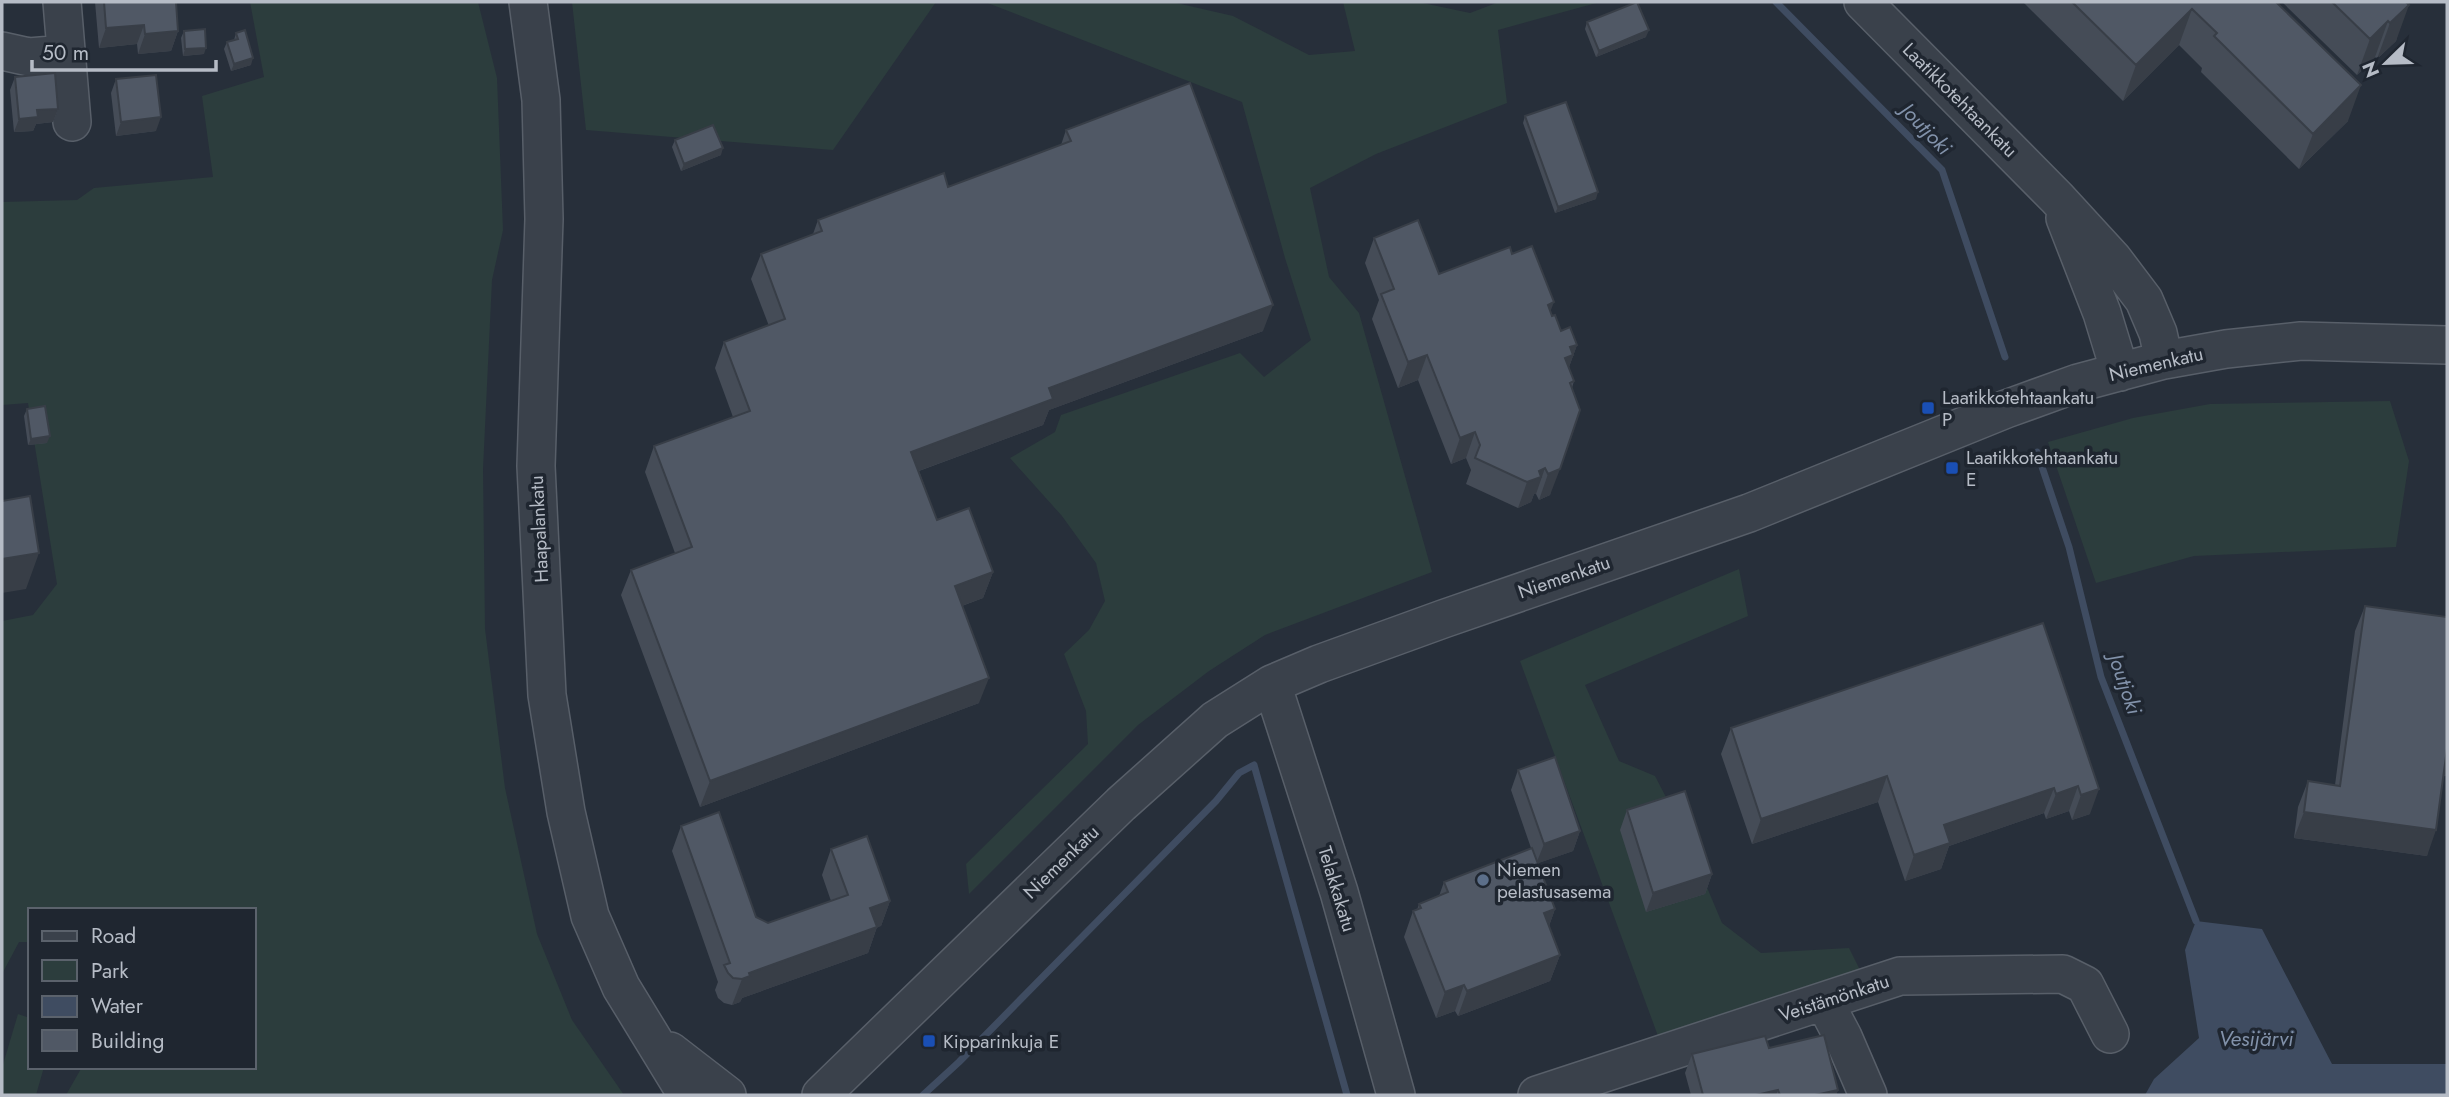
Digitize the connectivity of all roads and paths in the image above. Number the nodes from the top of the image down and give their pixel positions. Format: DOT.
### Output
graph roads {
  1 [pos="62,2"];
  2 [pos="528,2"];
  3 [pos="1863,2"];
  4 [pos="2,51"];
  5 [pos="65,54"];
  6 [pos="72,122"];
  7 [pos="2057,198"];
  8 [pos="2447,345"];
  9 [pos="2164,360"];
  10 [pos="2120,372"];
  11 [pos="1272,684"];
  12 [pos="1824,1001"];
  13 [pos="2110,1034"];
  14 [pos="653,1038"];
  15 [pos="687,1095"];
  16 [pos="727,1095"];
  17 [pos="821,1095"];
  18 [pos="1396,1095"];
  19 [pos="1537,1095"];
  20 [pos="1868,1095"];
  1 -- 5 [label="street"];
  2 -- 14 [label="street, Haapalankatu"];
  3 -- 7 [label="street, Laatikkotehtaankatu"];
  4 -- 5 [label="street"];
  5 -- 6 [label="street"];
  7 -- 9 [label="street, Laatikkotehtaankatu"];
  7 -- 10 [label="street, Laatikkotehtaankatu"];
  8 -- 9 [label="street, Niemenkatu"];
  9 -- 10 [label="street, Niemenkatu"];
  10 -- 11 [label="street, Niemenkatu"];
  11 -- 17 [label="street, Niemenkatu"];
  11 -- 18 [label="street, Telakkakatu"];
  12 -- 13 [label="street, Veistämönkatu"];
  12 -- 19 [label="street, Veistämönkatu"];
  12 -- 20 [label="street"];
  14 -- 15 [label="street, Haapalankatu"];
  14 -- 16 [label="street, Haapalankatu"];
}
